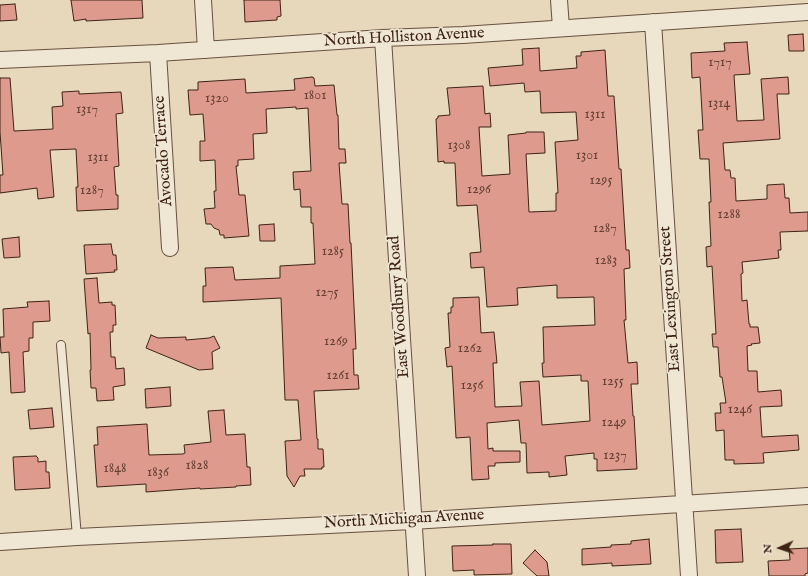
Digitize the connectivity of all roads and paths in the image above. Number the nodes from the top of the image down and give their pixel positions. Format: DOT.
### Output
graph roads {
  1 [pos="203,0"];
  2 [pos="559,0"];
  3 [pos="808,12"];
  4 [pos="653,22"];
  5 [pos="561,28"];
  6 [pos="383,38"];
  7 [pos="206,50"];
  8 [pos="158,53"];
  9 [pos="0,60"];
  10 [pos="170,248"];
  11 [pos="61,345"];
  12 [pos="808,496"];
  13 [pos="684,503"];
  14 [pos="414,520"];
  15 [pos="77,536"];
  16 [pos="0,542"];
  17 [pos="417,576"];
  18 [pos="688,576"];
  1 -- 7 [label="street"];
  2 -- 5 [label="street"];
  3 -- 4 [label="street, North Holliston Avenue"];
  4 -- 5 [label="street, North Holliston Avenue"];
  4 -- 13 [label="street, East Lexington Street"];
  5 -- 6 [label="street, North Holliston Avenue"];
  6 -- 7 [label="street, North Holliston Avenue"];
  6 -- 14 [label="street, East Woodbury Road"];
  7 -- 8 [label="street, North Holliston Avenue"];
  8 -- 9 [label="street, North Holliston Avenue"];
  8 -- 10 [label="street, Avocado Terrace"];
  11 -- 15 [label="lane"];
  12 -- 13 [label="street, North Michigan Avenue"];
  13 -- 14 [label="street, North Michigan Avenue"];
  13 -- 18 [label="street, East Lexington Street"];
  14 -- 15 [label="street, North Michigan Avenue"];
  14 -- 17 [label="street, East Woodbury Road"];
  15 -- 16 [label="street, North Michigan Avenue"];
}
